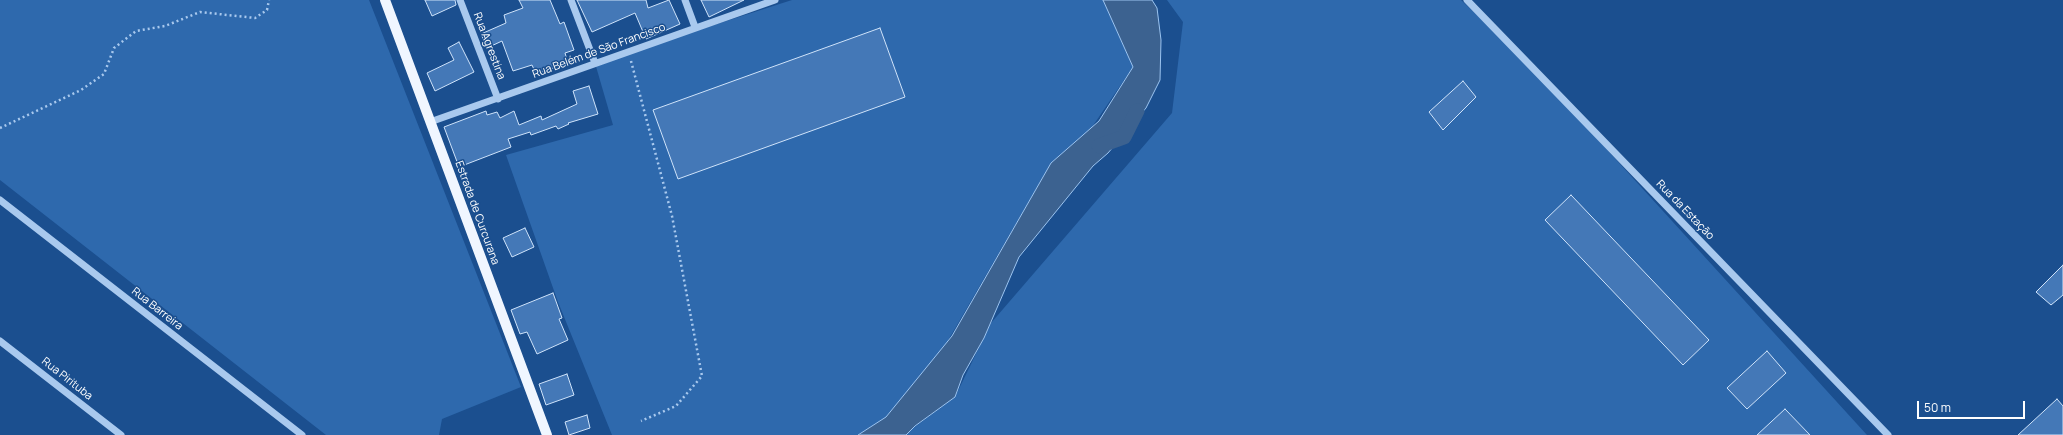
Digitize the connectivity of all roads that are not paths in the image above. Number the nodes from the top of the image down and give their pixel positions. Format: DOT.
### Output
graph roads {
  1 [pos="385,0"];
  2 [pos="460,0"];
  3 [pos="571,0"];
  4 [pos="685,0"];
  5 [pos="775,0"];
  6 [pos="1467,0"];
  7 [pos="695,27"];
  8 [pos="595,63"];
  9 [pos="498,99"];
  10 [pos="430,122"];
  11 [pos="0,200"];
  12 [pos="0,341"];
  13 [pos="121,435"];
  14 [pos="302,435"];
  15 [pos="547,435"];
  16 [pos="1888,435"];
  1 -- 10 [label="main road, Estrada de Curcurana"];
  2 -- 9 [label="street, Rua Agrestina"];
  3 -- 8 [label="street"];
  4 -- 7 [label="street"];
  5 -- 7 [label="street, Rua Belém de São Francisco"];
  6 -- 16 [label="street, Rua da Estação"];
  7 -- 8 [label="street, Rua Belém de São Francisco"];
  8 -- 9 [label="street, Rua Belém de São Francisco"];
  9 -- 10 [label="street, Rua Belém de São Francisco"];
  10 -- 15 [label="main road, Estrada de Curcurana"];
  11 -- 14 [label="street, Rua Barreira"];
  12 -- 13 [label="street, Rua Pirituba"];
}
